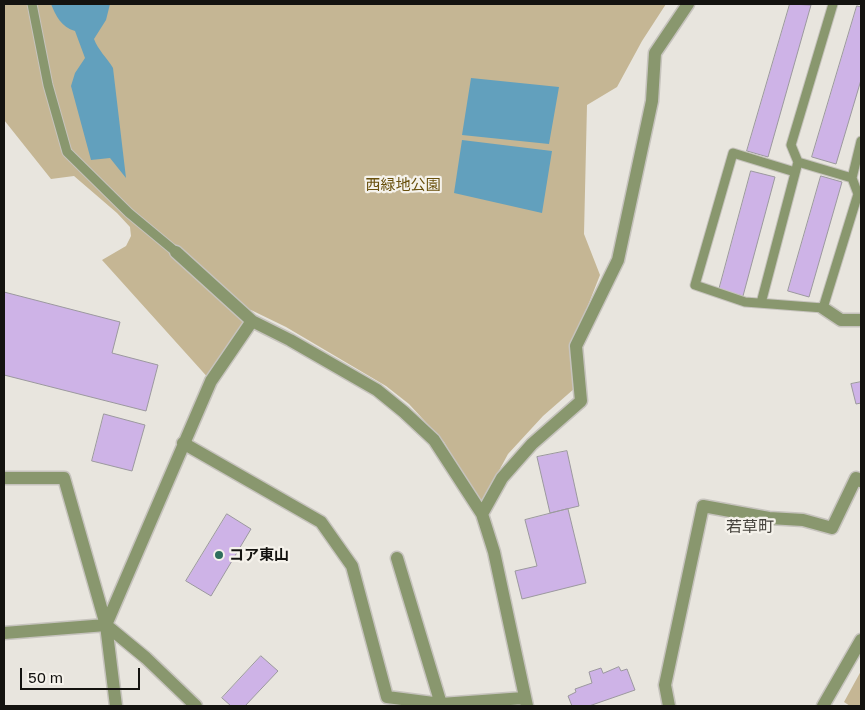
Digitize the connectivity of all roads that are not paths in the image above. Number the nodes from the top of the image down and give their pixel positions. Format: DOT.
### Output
graph roads {
  1 [pos="32,4"];
  2 [pos="688,4"];
  3 [pos="833,4"];
  4 [pos="861,142"];
  5 [pos="798,162"];
  6 [pos="795,172"];
  7 [pos="852,178"];
  8 [pos="176,252"];
  9 [pos="760,303"];
  10 [pos="823,308"];
  11 [pos="861,320"];
  12 [pos="252,321"];
  13 [pos="183,444"];
  14 [pos="4,478"];
  15 [pos="861,481"];
  16 [pos="482,514"];
  17 [pos="397,558"];
  18 [pos="106,625"];
  19 [pos="4,633"];
  20 [pos="861,640"];
  21 [pos="526,702"];
  22 [pos="441,704"];
  23 [pos="116,706"];
  24 [pos="196,706"];
  25 [pos="669,706"];
  26 [pos="824,706"];
  1 -- 8 [label="lane"];
  2 -- 16 [label="street"];
  3 -- 5 [label="lane"];
  4 -- 7 [label="lane"];
  5 -- 6 [label="lane"];
  5 -- 7 [label="lane"];
  6 -- 9 [label="lane"];
  6 -- 9 [label="lane"];
  7 -- 10 [label="lane"];
  8 -- 12 [label="street"];
  9 -- 10 [label="lane"];
  10 -- 11 [label="street"];
  12 -- 13 [label="street"];
  12 -- 16 [label="street"];
  13 -- 18 [label="street"];
  13 -- 22 [label="street"];
  14 -- 18 [label="street"];
  15 -- 25 [label="street"];
  16 -- 21 [label="street"];
  17 -- 22 [label="street"];
  18 -- 19 [label="street"];
  18 -- 23 [label="street"];
  18 -- 24 [label="street"];
  20 -- 26 [label="street"];
  21 -- 22 [label="street"];
}
